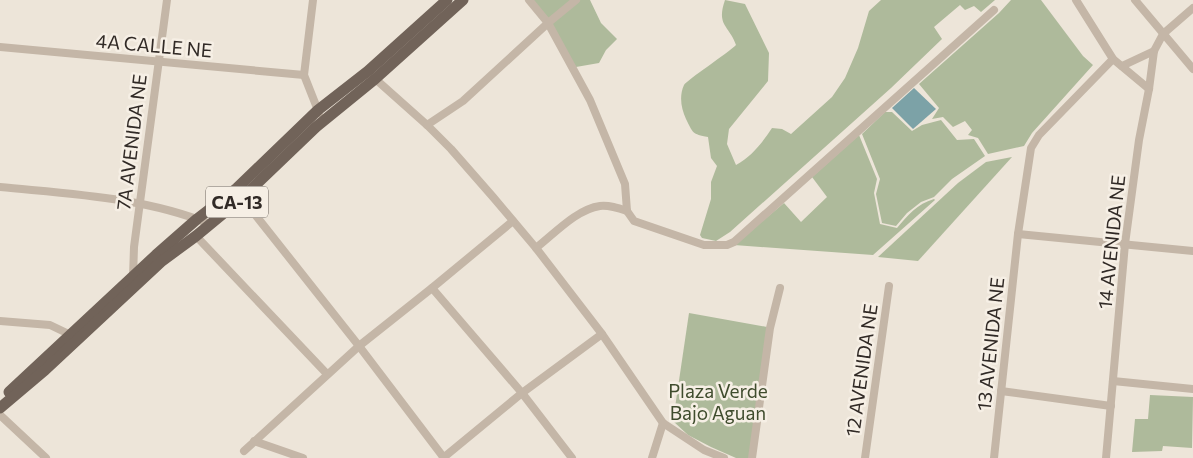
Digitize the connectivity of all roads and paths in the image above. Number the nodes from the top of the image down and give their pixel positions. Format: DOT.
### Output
graph roads {
  1 [pos="166,0"];
  2 [pos="314,0"];
  3 [pos="447,0"];
  4 [pos="463,0"];
  5 [pos="529,0"];
  6 [pos="576,0"];
  7 [pos="1076,0"];
  8 [pos="1134,0"];
  9 [pos="1193,8"];
  10 [pos="994,10"];
  11 [pos="548,23"];
  12 [pos="1163,34"];
  13 [pos="0,47"];
  14 [pos="1154,51"];
  15 [pos="1113,59"];
  16 [pos="158,61"];
  17 [pos="1122,66"];
  18 [pos="1193,69"];
  19 [pos="304,75"];
  20 [pos="371,75"];
  21 [pos="1149,89"];
  22 [pos="318,110"];
  23 [pos="325,120"];
  24 [pos="428,125"];
  25 [pos="0,187"];
  26 [pos="242,198"];
  27 [pos="140,204"];
  28 [pos="627,211"];
  29 [pos="197,219"];
  30 [pos="513,221"];
  31 [pos="210,224"];
  32 [pos="1018,234"];
  33 [pos="196,236"];
  34 [pos="1125,244"];
  35 [pos="536,248"];
  36 [pos="1193,251"];
  37 [pos="133,282"];
  38 [pos="889,286"];
  39 [pos="432,288"];
  40 [pos="780,288"];
  41 [pos="0,321"];
  42 [pos="602,334"];
  43 [pos="74,336"];
  44 [pos="359,346"];
  45 [pos="327,374"];
  46 [pos="1113,381"];
  47 [pos="1193,389"];
  48 [pos="1001,391"];
  49 [pos="522,393"];
  50 [pos="3,401"];
  51 [pos="1111,406"];
  52 [pos="0,415"];
  53 [pos="663,423"];
  54 [pos="254,441"];
  55 [pos="244,451"];
  56 [pos="46,458"];
  57 [pos="303,458"];
  58 [pos="443,458"];
  59 [pos="572,458"];
  60 [pos="652,458"];
  61 [pos="724,458"];
  62 [pos="752,458"];
  63 [pos="865,458"];
  64 [pos="994,458"];
  65 [pos="1106,458"];
  1 -- 16 [label="street, 7A AVENIDA NE"];
  2 -- 19 [label="street"];
  3 -- 20 [label="main road, CA-13"];
  4 -- 20 [label="main road, CA-13"];
  5 -- 11 [label="street"];
  6 -- 11 [label="street"];
  7 -- 15 [label="street"];
  8 -- 12 [label="street"];
  9 -- 12 [label="street"];
  10 -- 28 [label="street"];
  11 -- 24 [label="street"];
  11 -- 28 [label="street"];
  12 -- 14 [label="street, 14 AVENIDA NE"];
  12 -- 18 [label="street"];
  13 -- 16 [label="street, 4A CALLE NE"];
  14 -- 17 [label="street"];
  14 -- 21 [label="street, 14 AVENIDA NE"];
  15 -- 17 [label="street"];
  15 -- 32 [label="street, 13 AVENIDA NE"];
  16 -- 19 [label="street, 4A CALLE NE"];
  16 -- 27 [label="street, 7A AVENIDA NE"];
  17 -- 21 [label="street"];
  19 -- 22 [label="street"];
  20 -- 22 [label="main road, CA-13"];
  20 -- 23 [label="main road, CA-13"];
  20 -- 24 [label="street"];
  21 -- 34 [label="street, 14 AVENIDA NE"];
  22 -- 23 [label="street"];
  22 -- 29 [label="main road, CA-13"];
  23 -- 26 [label="main road, CA-13"];
  24 -- 30 [label="street"];
  25 -- 27 [label="street"];
  26 -- 31 [label="main road, CA-13"];
  26 -- 44 [label="street"];
  27 -- 29 [label="street"];
  27 -- 37 [label="street, 7A AVENIDA NE"];
  28 -- 35 [label="street"];
  29 -- 31 [label="street"];
  29 -- 37 [label="main road, CA-13"];
  30 -- 35 [label="street"];
  30 -- 39 [label="street"];
  31 -- 33 [label="main road, CA-13"];
  32 -- 34 [label="street"];
  32 -- 48 [label="street, 13 AVENIDA NE"];
  33 -- 37 [label="main road, CA-13"];
  33 -- 45 [label="street"];
  34 -- 36 [label="street"];
  34 -- 46 [label="street, 14 AVENIDA NE"];
  35 -- 42 [label="street"];
  37 -- 43 [label="main road, CA-13"];
  38 -- 63 [label="street, 12 AVENIDA NE"];
  39 -- 44 [label="street"];
  39 -- 49 [label="street"];
  40 -- 62 [label="street"];
  41 -- 43 [label="street"];
  42 -- 49 [label="street"];
  42 -- 53 [label="street"];
  43 -- 50 [label="main road, CA-13"];
  44 -- 45 [label="street"];
  44 -- 58 [label="street"];
  45 -- 54 [label="street"];
  46 -- 47 [label="street"];
  46 -- 51 [label="street, 14 AVENIDA NE"];
  48 -- 51 [label="street"];
  48 -- 64 [label="street, 13 AVENIDA NE"];
  49 -- 58 [label="street"];
  49 -- 59 [label="street"];
  51 -- 65 [label="street, 14 AVENIDA NE"];
  52 -- 56 [label="street"];
  53 -- 60 [label="street"];
  53 -- 61 [label="street"];
  54 -- 55 [label="street"];
  54 -- 57 [label="street"];
}
